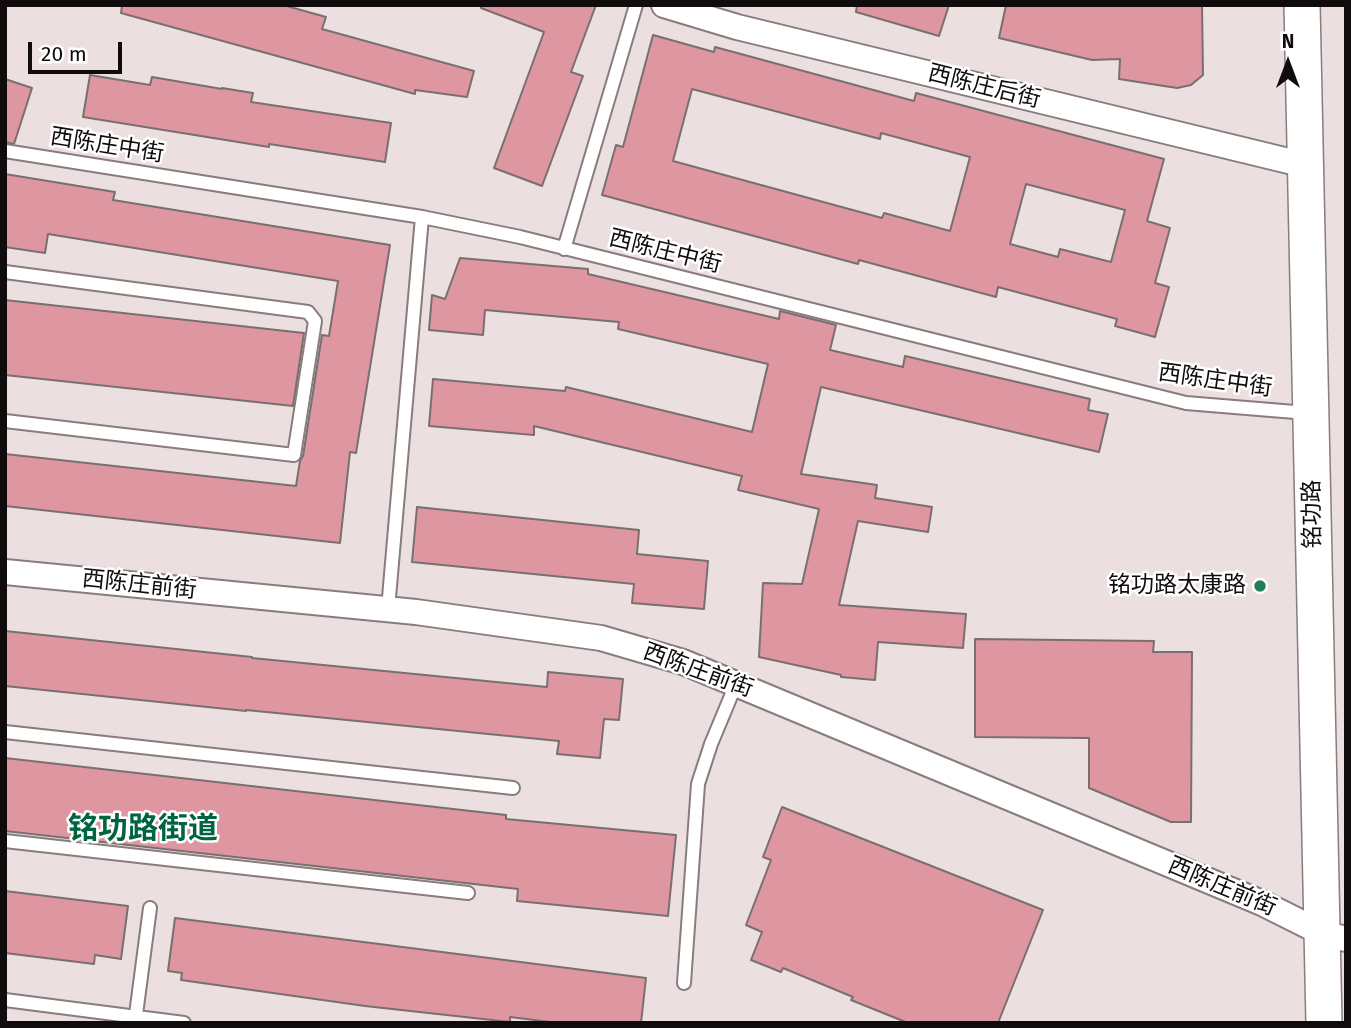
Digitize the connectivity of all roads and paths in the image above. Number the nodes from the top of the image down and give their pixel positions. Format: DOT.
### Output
graph roads {
  1 [pos="636,5"];
  2 [pos="664,5"];
  3 [pos="1301,5"];
  4 [pos="5,151"];
  5 [pos="1305,165"];
  6 [pos="422,217"];
  7 [pos="564,249"];
  8 [pos="5,272"];
  9 [pos="1311,413"];
  10 [pos="5,421"];
  11 [pos="5,572"];
  12 [pos="388,610"];
  13 [pos="736,684"];
  14 [pos="5,732"];
  15 [pos="513,788"];
  16 [pos="5,841"];
  17 [pos="468,893"];
  18 [pos="150,908"];
  19 [pos="1334,936"];
  20 [pos="684,983"];
  21 [pos="5,1000"];
  22 [pos="135,1020"];
  23 [pos="184,1023"];
  24 [pos="1324,1023"];
  1 -- 7 [label="lane"];
  2 -- 5 [label="street, 西陈庄后街"];
  3 -- 5 [label="main road, 铭功路"];
  4 -- 6 [label="lane, 西陈庄中街"];
  5 -- 9 [label="main road, 铭功路"];
  6 -- 7 [label="lane, 西陈庄中街"];
  6 -- 12 [label="lane"];
  7 -- 9 [label="lane, 西陈庄中街"];
  8 -- 10 [label="lane"];
  9 -- 19 [label="main road, 铭功路"];
  11 -- 12 [label="street, 西陈庄前街"];
  12 -- 13 [label="street, 西陈庄前街"];
  13 -- 19 [label="street, 西陈庄前街"];
  13 -- 20 [label="lane"];
  14 -- 15 [label="lane"];
  16 -- 17 [label="lane"];
  18 -- 22 [label="lane"];
  19 -- 24 [label="main road, 铭功路"];
  21 -- 22 [label="lane"];
  22 -- 23 [label="lane"];
}
